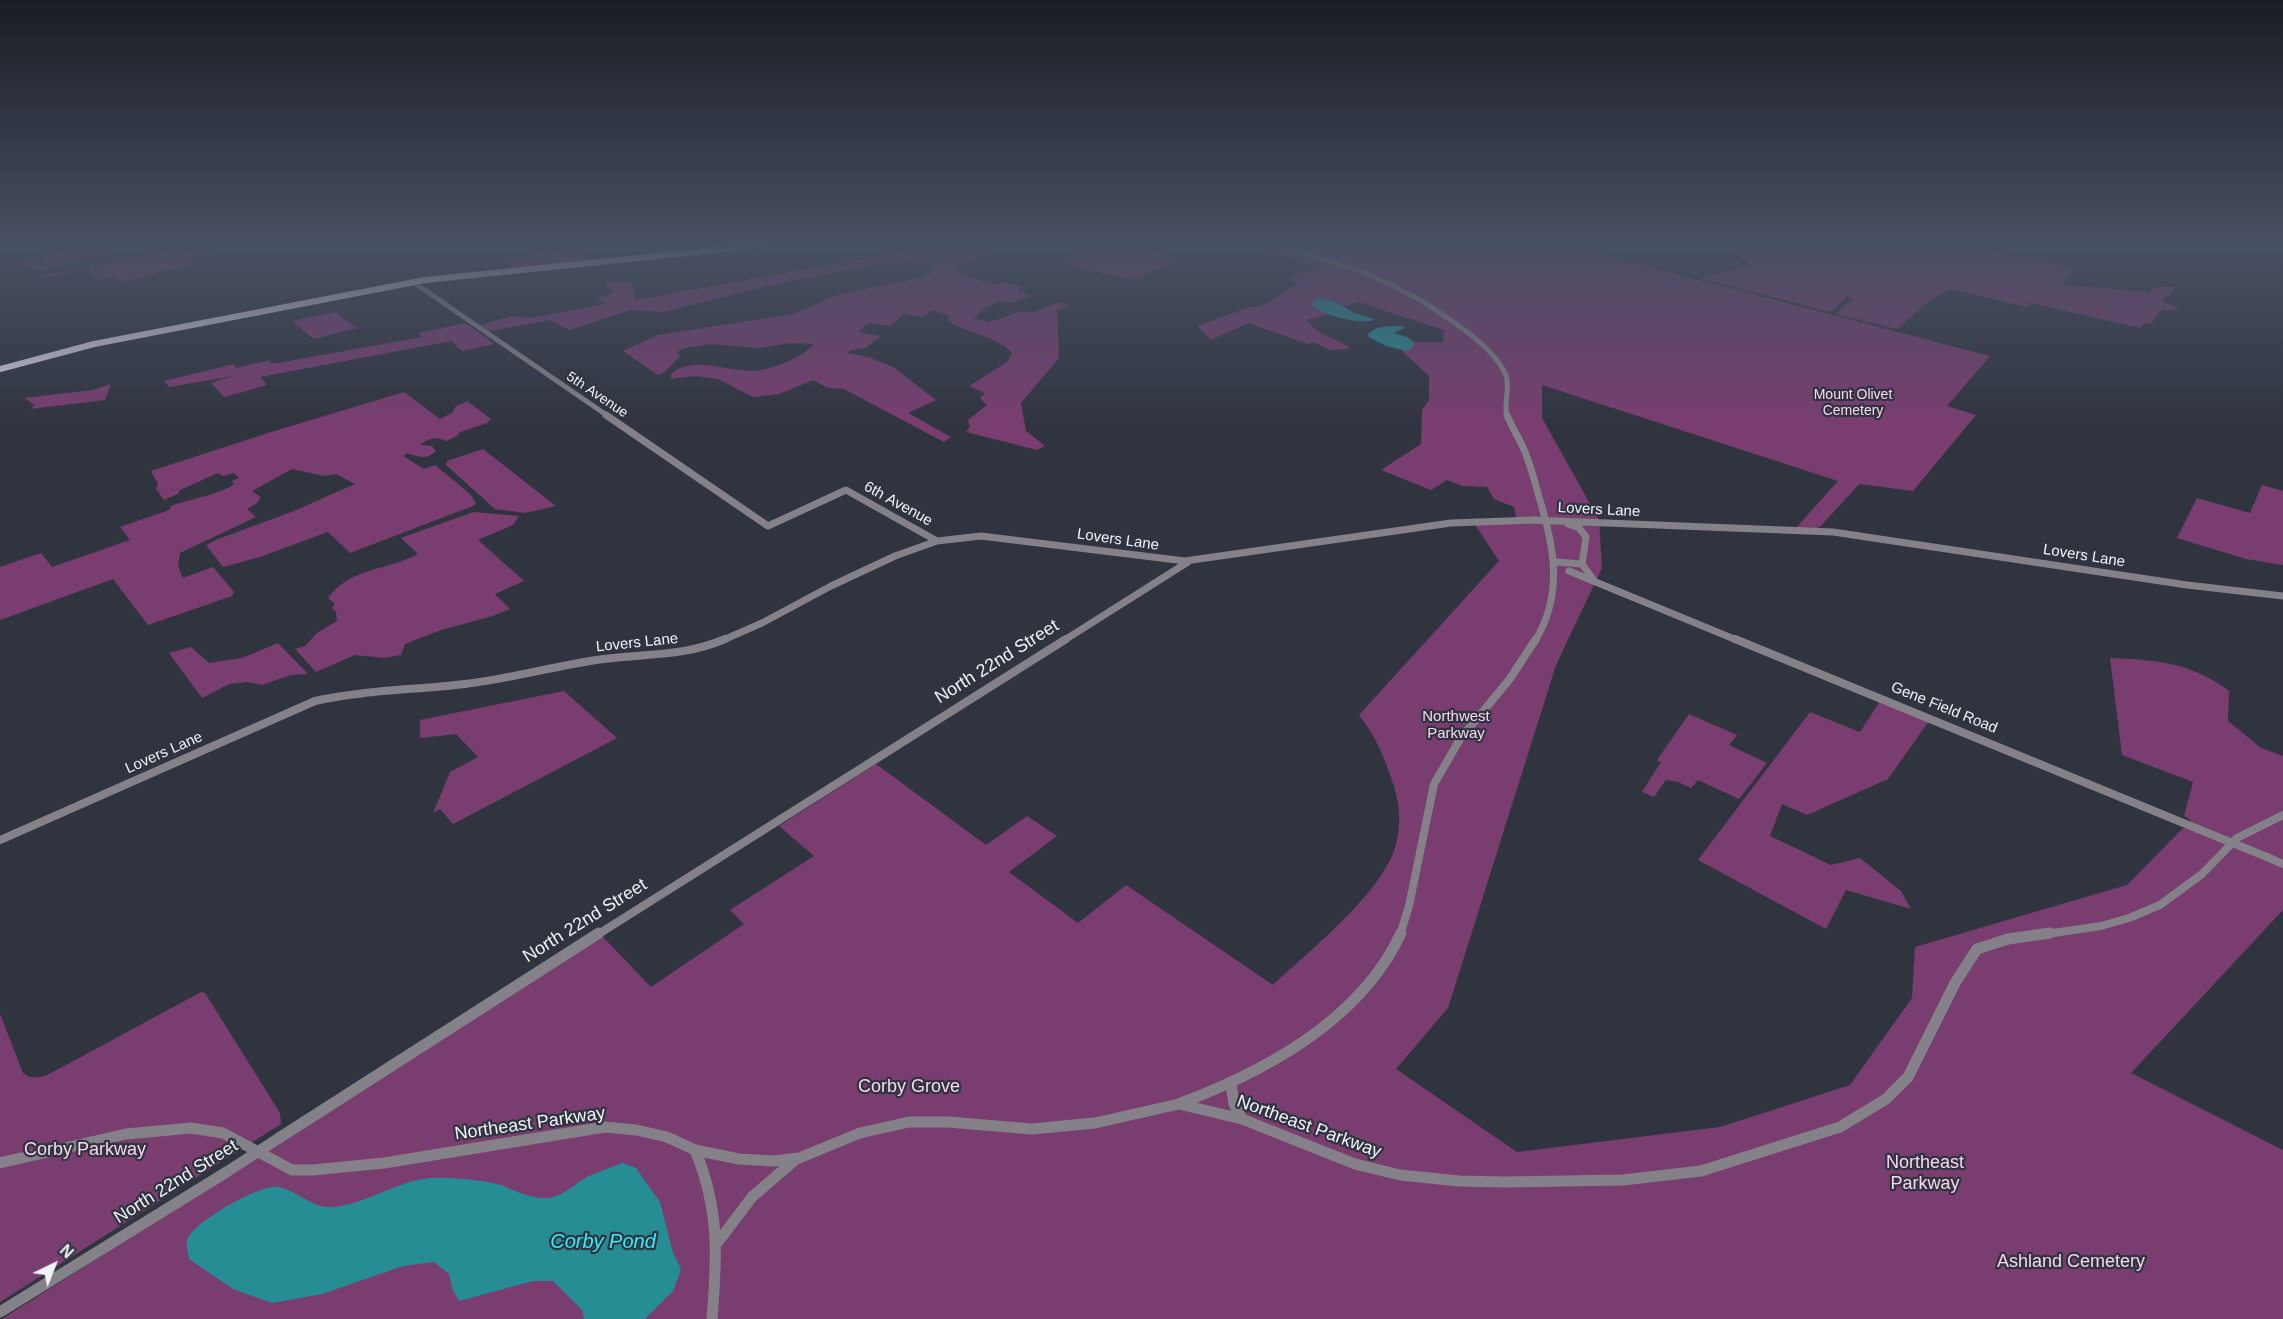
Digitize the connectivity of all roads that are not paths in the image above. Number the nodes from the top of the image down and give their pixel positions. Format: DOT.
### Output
graph roads {
  1 [pos="290,306"];
  2 [pos="447,306"];
  3 [pos="1426,306"];
  4 [pos="0,369"];
  5 [pos="846,490"];
  6 [pos="1560,521"];
  7 [pos="1594,523"];
  8 [pos="1583,532"];
  9 [pos="937,541"];
  10 [pos="1190,560"];
  11 [pos="1556,566"];
  12 [pos="1583,567"];
  13 [pos="1569,571"];
  14 [pos="1594,580"];
  15 [pos="2283,596"];
  16 [pos="2283,815"];
  17 [pos="0,840"];
  18 [pos="2283,864"];
  19 [pos="1231,1084"];
  20 [pos="1179,1104"];
  21 [pos="1242,1119"];
  22 [pos="695,1150"];
  23 [pos="799,1158"];
  24 [pos="0,1163"];
  25 [pos="718,1242"];
  26 [pos="0,1312"];
  27 [pos="712,1319"];
  1 -- 4 [label="main road"];
  2 -- 5 [label="street, 5th Avenue"];
  3 -- 11 [label="street"];
  5 -- 9 [label="street, 6th Avenue"];
  6 -- 7 [label="street, Lovers Lane"];
  6 -- 8 [label="street"];
  6 -- 10 [label="street, Lovers Lane, bridge"];
  7 -- 8 [label="street"];
  7 -- 15 [label="street, Lovers Lane"];
  8 -- 12 [label="street"];
  9 -- 10 [label="street, Lovers Lane"];
  9 -- 17 [label="street, Lovers Lane"];
  10 -- 26 [label="street, North 22nd Street, bridge"];
  11 -- 12 [label="street"];
  11 -- 13 [label="street"];
  11 -- 19 [label="street"];
  12 -- 13 [label="street"];
  12 -- 14 [label="street, Gene Field Road"];
  13 -- 14 [label="street, Gene Field Road"];
  14 -- 18 [label="street, Gene Field Road, bridge"];
  16 -- 21 [label="street, Northeast Parkway"];
  19 -- 20 [label="street"];
  19 -- 21 [label="street"];
  20 -- 21 [label="street, Northeast Parkway"];
  20 -- 23 [label="street, Northeast Parkway"];
  22 -- 23 [label="street, Northeast Parkway"];
  22 -- 24 [label="street, Northeast Parkway"];
  22 -- 25 [label="street"];
  23 -- 25 [label="street"];
  25 -- 27 [label="street"];
}
